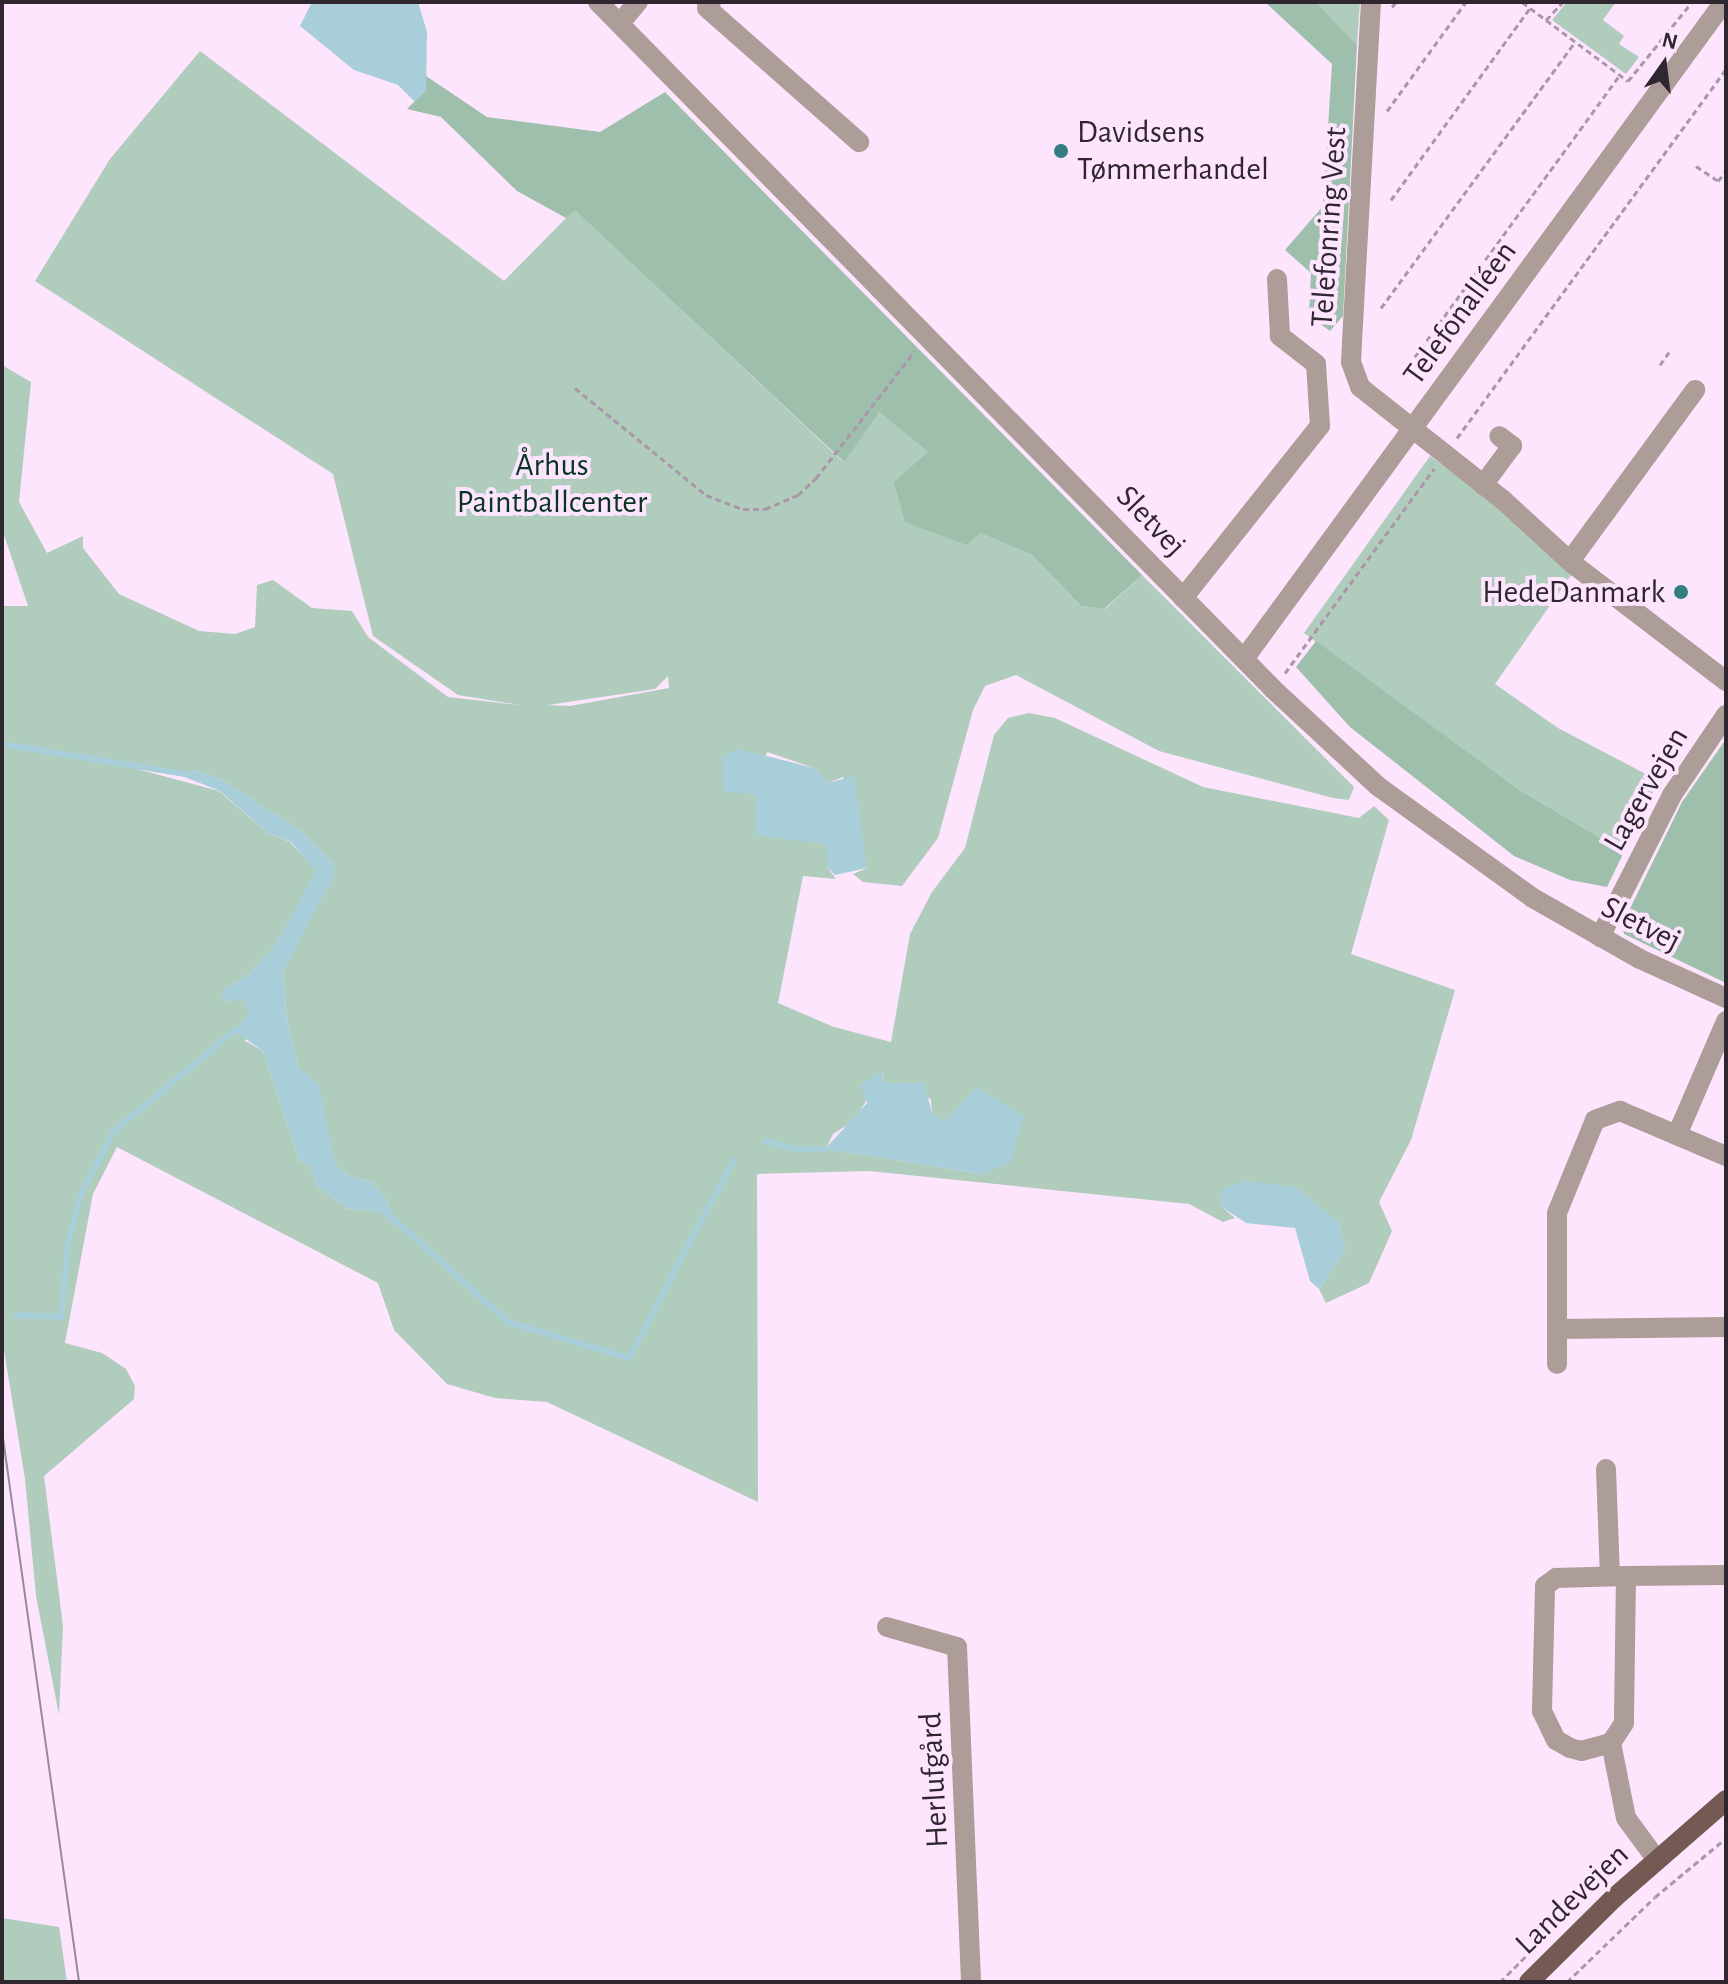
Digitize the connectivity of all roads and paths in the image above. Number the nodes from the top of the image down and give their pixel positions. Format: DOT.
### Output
graph roads {
  1 [pos="598,2"];
  2 [pos="638,2"];
  3 [pos="711,2"];
  4 [pos="1371,2"];
  5 [pos="1396,2"];
  6 [pos="1466,2"];
  7 [pos="1522,2"];
  8 [pos="1563,2"];
  9 [pos="1692,2"];
  10 [pos="1724,2"];
  11 [pos="1392,7"];
  12 [pos="1530,8"];
  13 [pos="1546,20"];
  14 [pos="621,22"];
  15 [pos="1575,42"];
  16 [pos="1726,69"];
  17 [pos="1620,75"];
  18 [pos="1387,111"];
  19 [pos="859,142"];
  20 [pos="1696,166"];
  21 [pos="1726,171"];
  22 [pos="1391,200"];
  23 [pos="1277,279"];
  24 [pos="1381,308"];
  25 [pos="926,334"];
  26 [pos="1669,352"];
  27 [pos="1409,365"];
  28 [pos="1660,365"];
  29 [pos="575,388"];
  30 [pos="1695,390"];
  31 [pos="1411,430"];
  32 [pos="1512,442"];
  33 [pos="1444,455"];
  34 [pos="1483,485"];
  35 [pos="1570,561"];
  36 [pos="1183,598"];
  37 [pos="1244,659"];
  38 [pos="1726,681"];
  39 [pos="1273,689"];
  40 [pos="1726,715"];
  41 [pos="1600,937"];
  42 [pos="1726,998"];
  43 [pos="1726,1021"];
  44 [pos="1677,1135"];
  45 [pos="1726,1156"];
  46 [pos="1726,1327"];
  47 [pos="1558,1329"];
  48 [pos="1557,1364"];
  49 [pos="1606,1469"];
  50 [pos="1726,1575"];
  51 [pos="1618,1576"];
  52 [pos="887,1627"];
  53 [pos="1611,1743"];
  54 [pos="1726,1800"];
  55 [pos="1726,1814"];
  56 [pos="1726,1838"];
  57 [pos="1657,1860"];
  58 [pos="971,1982"];
  59 [pos="1529,1982"];
  60 [pos="1567,1982"];
  1 -- 14 [label="street, Sletvej"];
  2 -- 14 [label="street"];
  3 -- 19 [label="street"];
  4 -- 31 [label="street, Telefonring Vest"];
  5 -- 11 [label="path"];
  6 -- 18 [label="path"];
  7 -- 12 [label="path"];
  8 -- 13 [label="path"];
  9 -- 17 [label="path"];
  10 -- 31 [label="street, Telefonalléen"];
  12 -- 13 [label="path"];
  12 -- 22 [label="path"];
  13 -- 15 [label="path"];
  14 -- 25 [label="street, Sletvej"];
  15 -- 17 [label="path"];
  15 -- 24 [label="path"];
  16 -- 33 [label="path"];
  17 -- 27 [label="path"];
  20 -- 21 [label="path"];
  23 -- 36 [label="street"];
  25 -- 29 [label="path"];
  25 -- 36 [label="street, Sletvej"];
  26 -- 28 [label="path"];
  30 -- 35 [label="street"];
  31 -- 33 [label="street, Telefonring Vest"];
  31 -- 37 [label="street, Telefonalléen"];
  32 -- 34 [label="street"];
  33 -- 34 [label="street, Telefonring Vest"];
  33 -- 39 [label="path"];
  34 -- 35 [label="street, Telefonring Vest"];
  35 -- 38 [label="street, Telefonring Vest"];
  36 -- 37 [label="street, Sletvej"];
  37 -- 39 [label="street, Sletvej"];
  39 -- 41 [label="street, Sletvej"];
  40 -- 41 [label="street, Lagervejen"];
  41 -- 42 [label="street, Sletvej"];
  43 -- 44 [label="street"];
  44 -- 45 [label="street"];
  44 -- 47 [label="street"];
  46 -- 47 [label="street"];
  47 -- 48 [label="street"];
  49 -- 51 [label="street"];
  50 -- 51 [label="street"];
  51 -- 53 [label="street"];
  51 -- 53 [label="street"];
  52 -- 58 [label="street, Herlufgård"];
  53 -- 57 [label="street"];
  54 -- 57 [label="main road, Landevejen"];
  55 -- 57 [label="main road, Landevejen"];
  56 -- 60 [label="path"];
  57 -- 59 [label="main road, Landevejen"];
}
